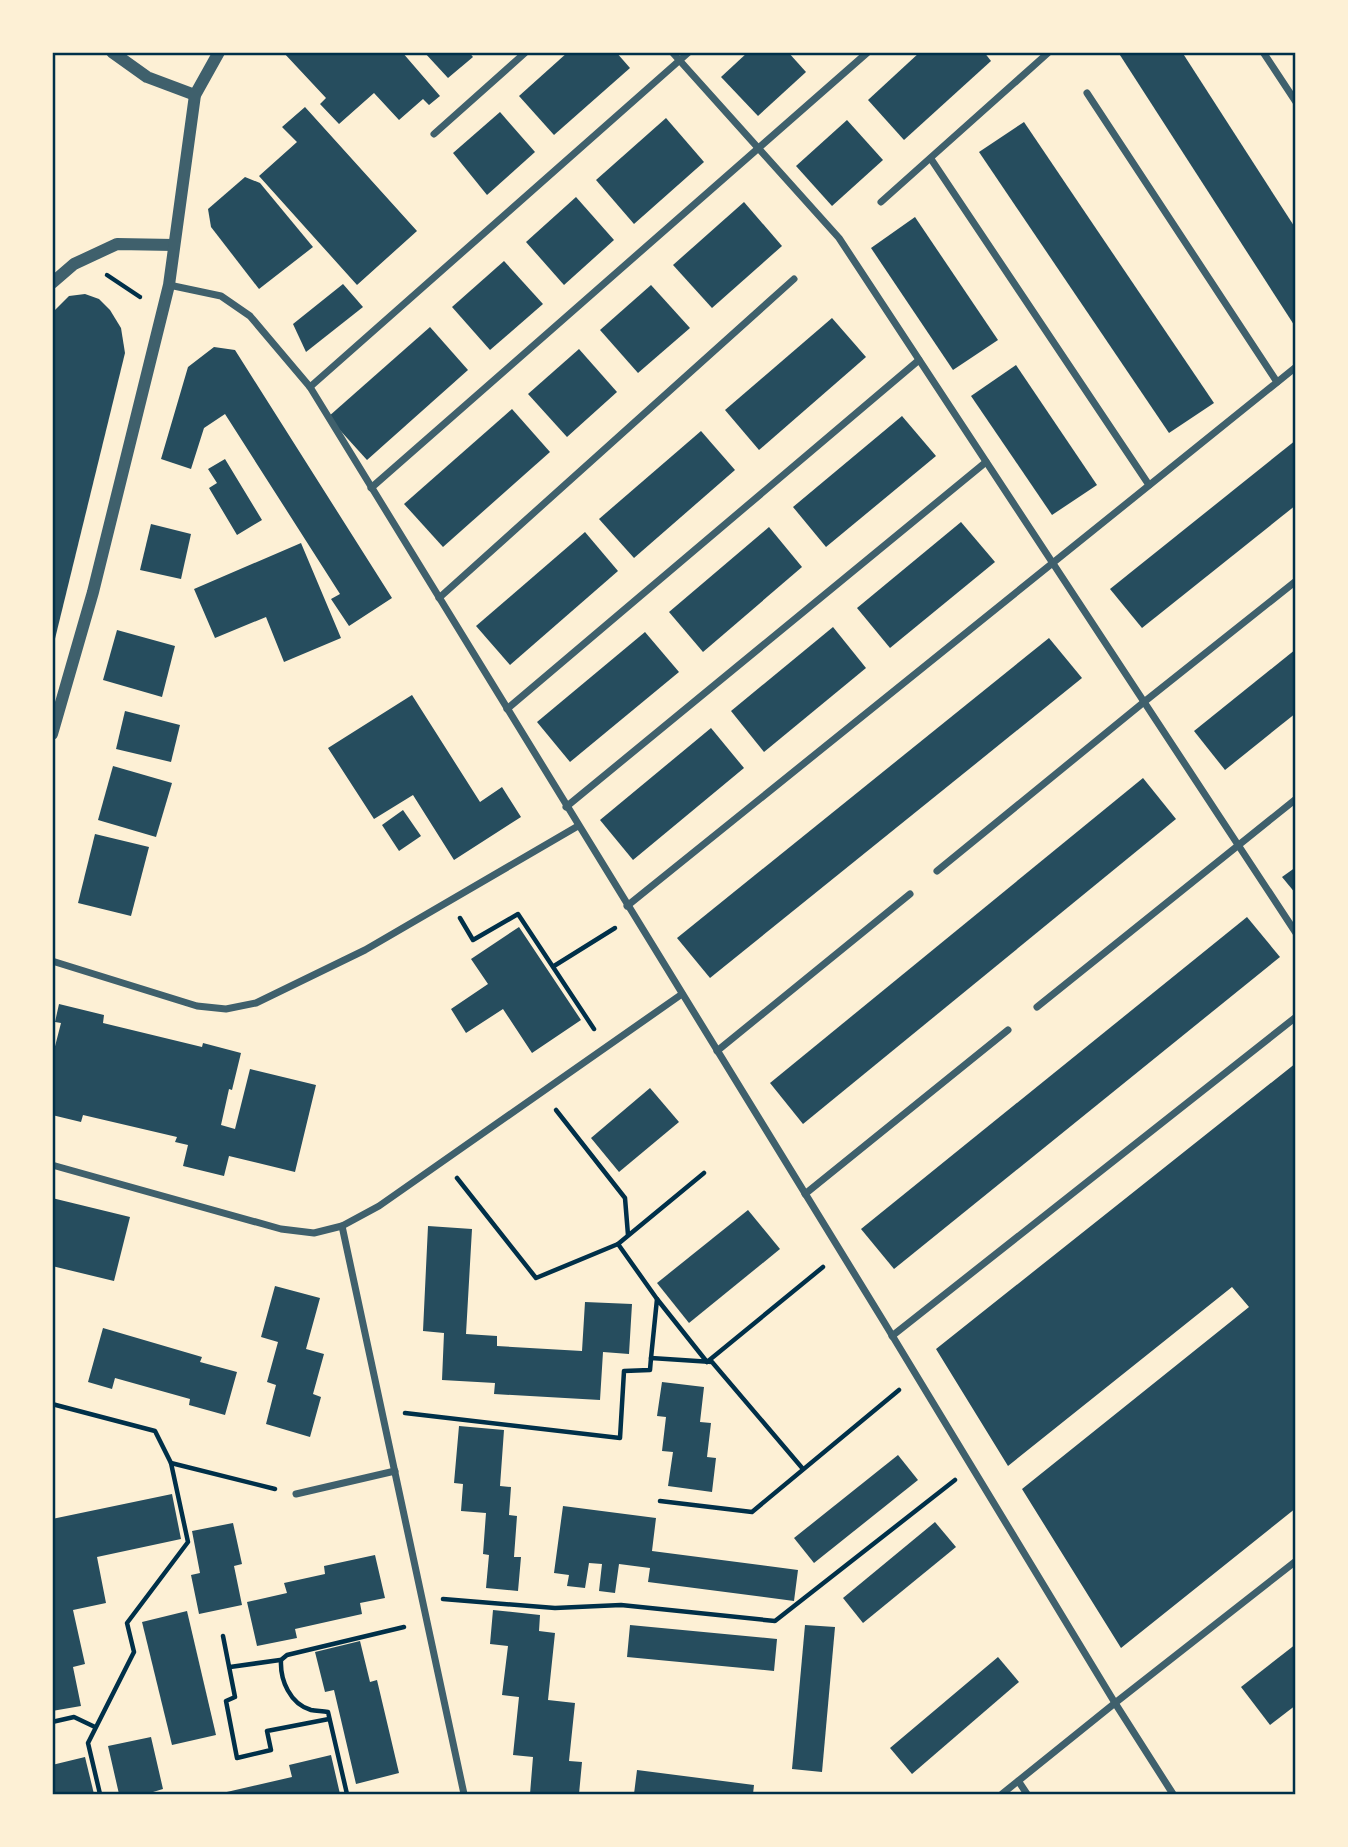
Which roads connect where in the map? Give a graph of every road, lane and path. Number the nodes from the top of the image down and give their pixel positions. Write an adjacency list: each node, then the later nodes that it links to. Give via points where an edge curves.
1 (112, 52): 11 (street, via 147,77)
2 (219, 52): 11 (street)
3 (526, 52): 13 (street)
4 (672, 52): 9 (street)
5 (689, 52): 9 (street)
6 (868, 52): 14 (street)
7 (1263, 52): 12 (street)
8 (1044, 54): 15 (street)
9 (679, 61): 14 (street); 26 (street)
10 (1087, 93): 25 (street)
11 (195, 95): 17 (street)
12 (1296, 102)
13 (433, 134)
14 (759, 150): 23 (street, via 839,238); 29 (street)
15 (931, 159): 16 (street); 28 (street)
16 (881, 202)
17 (174, 245): 18 (street, via 117,244); 21 (street)
18 (74, 264): 20 (street); 22 (path, via 107,275 138,295)
19 (794, 279): 32 (street)
20 (52, 283)
21 (169, 285): 22 (street); 26 (street, via 221,296 250,316)
22 (162, 319): 35 (street)
23 (919, 360): 27 (street); 34 (street)
24 (1296, 367): 25 (street)
25 (1278, 382): 28 (street)
26 (310, 387): 29 (street)
27 (986, 462): 30 (street); 37 (street)
28 (1149, 485): 30 (street)
29 (372, 488): 32 (street)
30 (1054, 564): 33 (street); 43 (street)
31 (1296, 581): 33 (street)
32 (439, 598): 34 (street)
33 (1144, 702): 39 (street); 40 (street)
34 (507, 709): 37 (street)
35 (52, 734)
36 (1296, 799): 39 (street)
37 (566, 807): 38 (street)
38 (578, 826): 42 (street); 43 (street)
39 (1238, 845): 45 (street); 49 (street)
40 (937, 871)
41 (909, 894): 53 (street)
42 (449, 901): 46 (street, via 365,950 256,1003 226,1009 197,1006); 47 (path, via 473,940 518,914)
43 (627, 906): 44 (street)
44 (633, 916): 47 (path); 48 (street)
45 (1296, 933)
46 (52, 961)
47 (554, 967): 52 (path)
48 (682, 994): 52 (street); 53 (street)
49 (1037, 1007)
50 (1296, 1017): 64 (street)
51 (1009, 1030): 58 (street)
52 (606, 1047): 54 (street)
53 (717, 1051): 58 (street)
54 (542, 1092): 55 (street); 60 (path, via 625,1198)
55 (444, 1161): 59 (street); 61 (path, via 536,1278)
56 (52, 1165): 59 (street, via 281,1229 314,1233)
57 (704, 1173): 60 (path)
58 (805, 1194): 62 (street)
59 (342, 1226): 69 (street)
60 (628, 1236): 61 (path)
61 (618, 1244): 63 (path)
62 (841, 1252): 64 (street); 66 (path)
63 (657, 1299): 65 (path); 66 (path)
64 (892, 1336): 67 (street)
65 (651, 1358): 66 (path); 69 (path, via 650,1370 624,1371 620,1438)
66 (707, 1362): 72 (path, via 712,1362)
67 (916, 1376): 71 (street); 72 (path)
68 (52, 1404): 70 (path, via 155,1431)
69 (382, 1411): 73 (street)
70 (171, 1463): 74 (path); 85 (path, via 188,1542 127,1623 134,1652)
71 (972, 1467): 77 (path, via 775,1621 621,1605 555,1608); 82 (street)
72 (803, 1469): 75 (path, via 752,1511)
73 (395, 1471): 74 (street); 77 (street)
74 (296, 1494)
75 (660, 1501)
76 (1296, 1561): 82 (street)
77 (422, 1598): 78 (street)
78 (427, 1621): 80 (path); 89 (street)
79 (223, 1636): 81 (path)
80 (281, 1660): 81 (path); 83 (path, via 285,1687 297,1702 328,1712)
81 (230, 1667): 83 (path, via 235,1697 226,1701 237,1758 271,1750 267,1731)
82 (1115, 1703): 86 (street); 92 (street)
83 (329, 1718): 88 (path)
84 (52, 1721): 85 (path, via 74,1717)
85 (95, 1727): 87 (path, via 88,1743)
86 (1018, 1782): 90 (street); 91 (street)
87 (100, 1794)
88 (347, 1794)
89 (464, 1794)
90 (1002, 1794)
91 (1027, 1794)
92 (1172, 1794)

